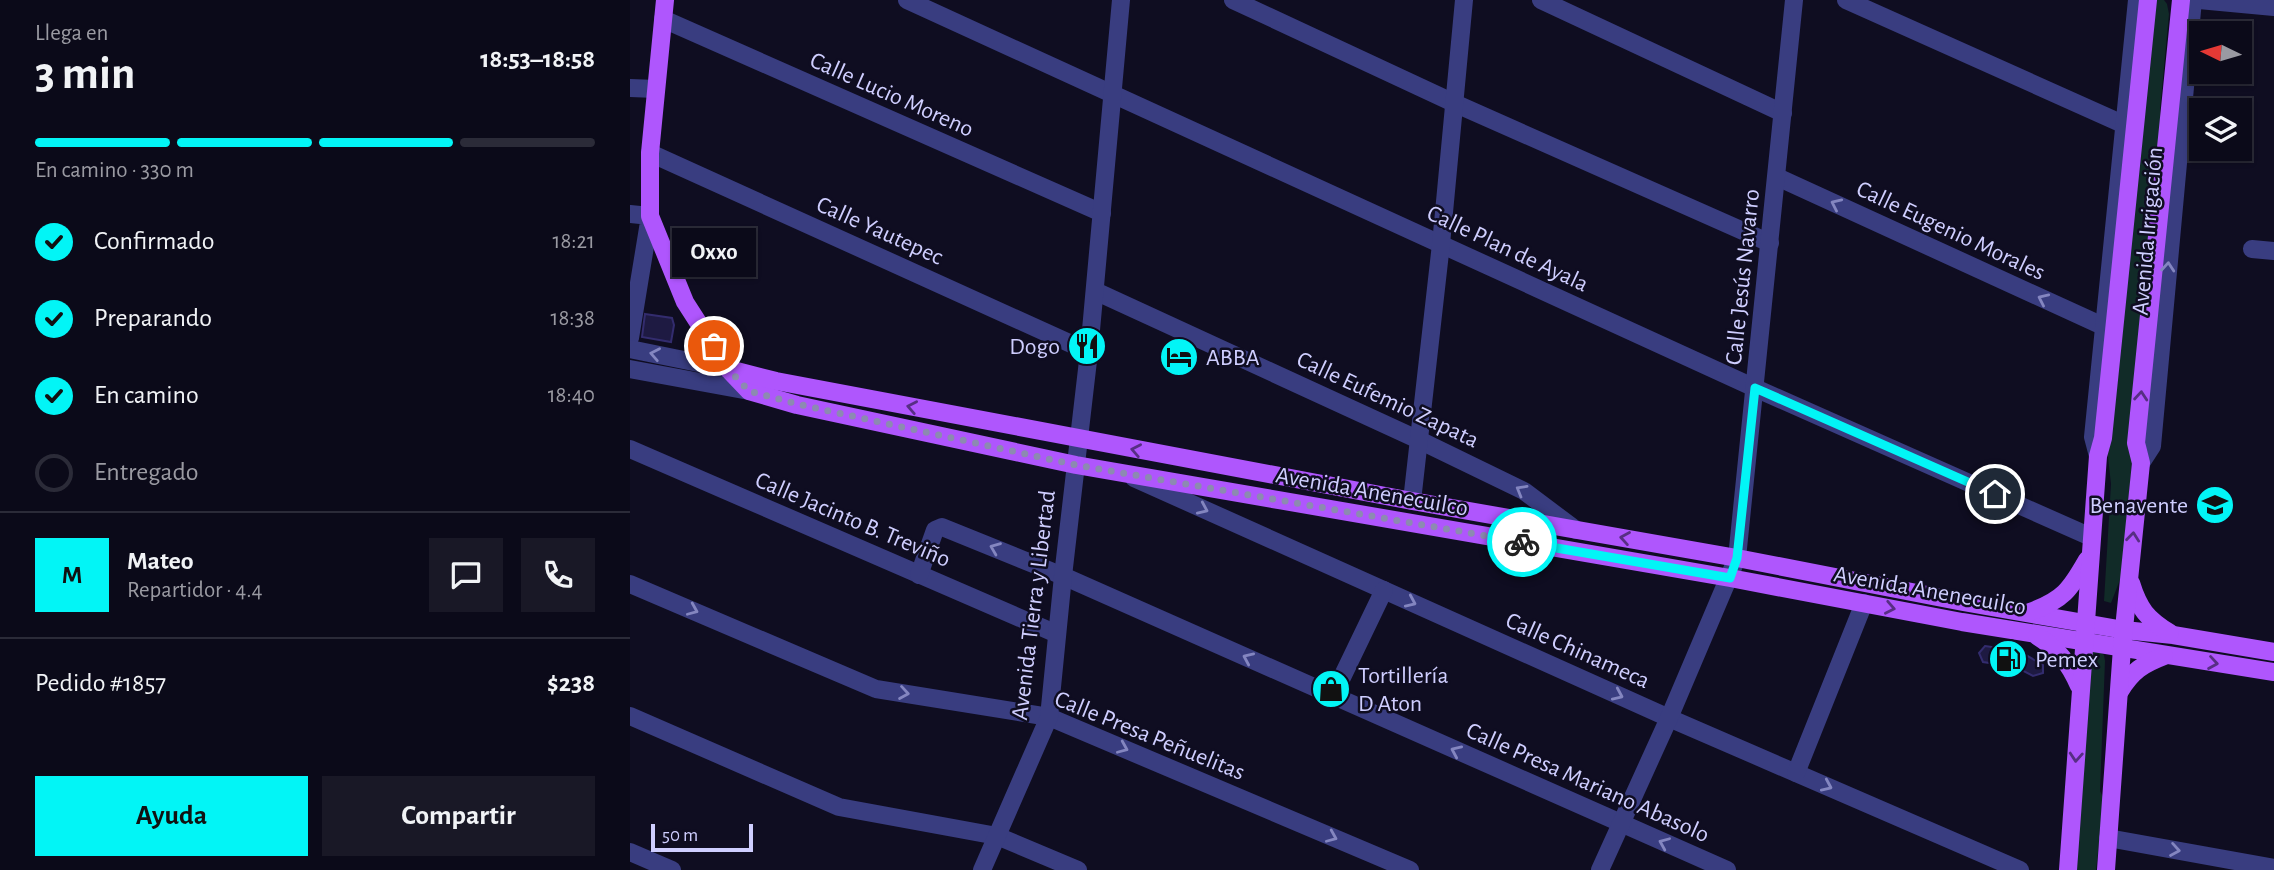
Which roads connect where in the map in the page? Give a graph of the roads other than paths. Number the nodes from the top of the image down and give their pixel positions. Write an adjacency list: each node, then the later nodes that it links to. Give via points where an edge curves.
1 (665, 0): 15 (main road)
2 (906, 0): 18 (street, Calle Plan de Ayala)
3 (1121, 0): 18 (street, Avenida Tierra y Libertad)
4 (1233, 0): 19 (street)
5 (1464, 0): 19 (street)
6 (1541, 0): 20 (street)
7 (1794, 0): 20 (street, Calle Jesús Navarro)
8 (1846, 0): 21 (street)
9 (2137, 0): 21 (street, Avenida Irrigación)
10 (2148, 0): 32 (main road, Avenida Irrigación)
11 (2181, 0): 43 (main road, Avenida Irrigación, one-way to 11, via 2136,443)
12 (2193, 0): 43 (street, Avenida Irrigación, one-way to 12, via 2152,446)
13 (2199, 0): 14 (street)
14 (2274, 7)
15 (663, 19): 17 (main road); 25 (street, Calle Lucio Moreno)
16 (630, 88): 17 (street)
17 (656, 89): 22 (main road)
18 (1113, 93): 25 (street, Avenida Tierra y Libertad); 28 (street, Calle Plan de Ayala)
19 (1454, 103): 27 (street); 28 (street)
20 (1783, 113): 23 (street, Calle Jesús Navarro)
21 (2125, 125): 32 (street, Avenida Irrigación)
22 (650, 153): 26 (main road); 35 (street, Calle Yautepec)
23 (1777, 177): 27 (street, Calle Jesús Navarro); 32 (street, Calle Eugenio Morales, one-way to 23)
24 (630, 214): 26 (street)
25 (1102, 214): 31 (street, Avenida Tierra y Libertad)
26 (650, 216): 33 (street); 37 (main road, via 685,302)
27 (1770, 243): 38 (street, Calle Jesús Navarro)
28 (1441, 244): 38 (street, Calle Plan de Ayala); 41 (street)
29 (2252, 249): 30 (street)
30 (2274, 251)
31 (1095, 291): 35 (street, Avenida Tierra y Libertad); 41 (street, Calle Eufemio Zapata)
32 (2110, 324): 48 (main road, Avenida Irrigación)
33 (630, 338)
34 (630, 349): 37 (street, Avenida Anenecuilco, one-way to 34)
35 (1089, 352): 40 (street, Avenida Tierra y Libertad)
36 (630, 369): 39 (street, Avenida Anenecuilco)
37 (728, 369): 39 (main road); 40 (main road, Avenida Anenecuilco, one-way to 37)
38 (1755, 388): 48 (street, Calle Plan de Ayala); 49 (street, Calle Jesús Navarro)
39 (749, 391): 44 (main road, Avenida Anenecuilco)
40 (1080, 439): 44 (street, Avenida Tierra y Libertad); 46 (main road, Avenida Anenecuilco, one-way to 40)
41 (1419, 440): 46 (street); 47 (street, Calle Eufemio Zapata, one-way to 41, via 1524,491)
42 (630, 449): 50 (street, Calle Jacinto B. Treviño)
43 (2141, 463): 52 (main road, Avenida Irrigación, one-way to 43)
44 (1076, 465): 45 (main road, Avenida Anenecuilco); 51 (street, Avenida Tierra y Libertad)
45 (1118, 471): 53 (main road, Avenida Anenecuilco); 55 (street, Calle Chinameca, one-way to 55)
46 (1412, 501): 47 (main road, Avenida Anenecuilco)
47 (1576, 530): 49 (main road, Avenida Anenecuilco, one-way to 47)
48 (2091, 545): 57 (main road, via 2075,581 2062,597); 58 (main road, Avenida Irrigación)
49 (1737, 558): 53 (street, Calle Jesús Navarro); 57 (main road, Avenida Anenecuilco)
50 (919, 575): 51 (street, Calle Presa Mariano Abasolo, one-way to 50, via 942,527 935,530); 61 (street, Calle Jacinto B. Treviño)
51 (1062, 576): 61 (street, Avenida Tierra y Libertad); 70 (street, Calle Presa Mariano Abasolo, one-way to 51)
52 (2129, 577): 59 (main road, Avenida Irrigación); 62 (main road, via 2142,610)
53 (1730, 578): 56 (main road, Avenida Anenecuilco); 73 (street, Calle Jesús Navarro)
54 (630, 584): 72 (street, Calle Presa Peñuelitas, one-way to 72, via 876,689)
55 (1384, 590): 70 (street); 73 (street, Calle Chinameca, one-way to 73)
56 (1864, 603): 60 (main road, Avenida Anenecuilco, one-way to 60); 74 (street)
57 (2027, 613): 58 (main road, Avenida Anenecuilco)
58 (2085, 623): 59 (main road, Avenida Anenecuilco); 63 (main road, Avenida Irrigación)
59 (2124, 629): 62 (main road, Avenida Anenecuilco); 64 (main road, Avenida Irrigación)
60 (2032, 633): 63 (main road, Avenida Anenecuilco); 68 (main road, via 2061,654)
61 (1057, 634): 72 (street, Avenida Tierra y Libertad)
62 (2173, 635): 65 (main road, Avenida Anenecuilco)
63 (2084, 642): 64 (main road, Avenida Anenecuilco); 68 (main road, Avenida Irrigación)
64 (2122, 648): 66 (main road, Avenida Anenecuilco); 69 (main road, Avenida Irrigación)
65 (2274, 652)
66 (2164, 656): 67 (main road, Avenida Anenecuilco, one-way to 67); 69 (main road, via 2134,670)
67 (2274, 672)
68 (2080, 689): 87 (main road, Avenida Irrigación, one-way to 87)
69 (2119, 694): 77 (main road, Avenida Irrigación)
70 (1333, 696): 75 (street, Calle Presa Mariano Abasolo, one-way to 70)
71 (630, 716): 76 (street, via 839,807)
72 (1049, 717): 76 (street, Avenida Tierra y Libertad); 83 (street, Calle Presa Peñuelitas, one-way to 83)
73 (1670, 718): 74 (street, Calle Chinameca); 75 (street, Calle Jesús Navarro)
74 (1796, 773): 86 (street, Calle Chinameca, one-way to 86)
75 (1620, 824): 84 (street, Calle Jesús Navarro); 85 (street, Calle Presa Mariano Abasolo, one-way to 75)
76 (996, 836): 81 (street, Avenida Tierra y Libertad); 82 (street)
77 (2108, 838): 79 (street, one-way to 79); 88 (main road, Avenida Irrigación)
78 (630, 852): 80 (street)
79 (2274, 868)
80 (672, 870)
81 (982, 870)
82 (1078, 870)
83 (1410, 870)
84 (1600, 870)
85 (1727, 870)
86 (2020, 870)
87 (2068, 870)
88 (2106, 870)

